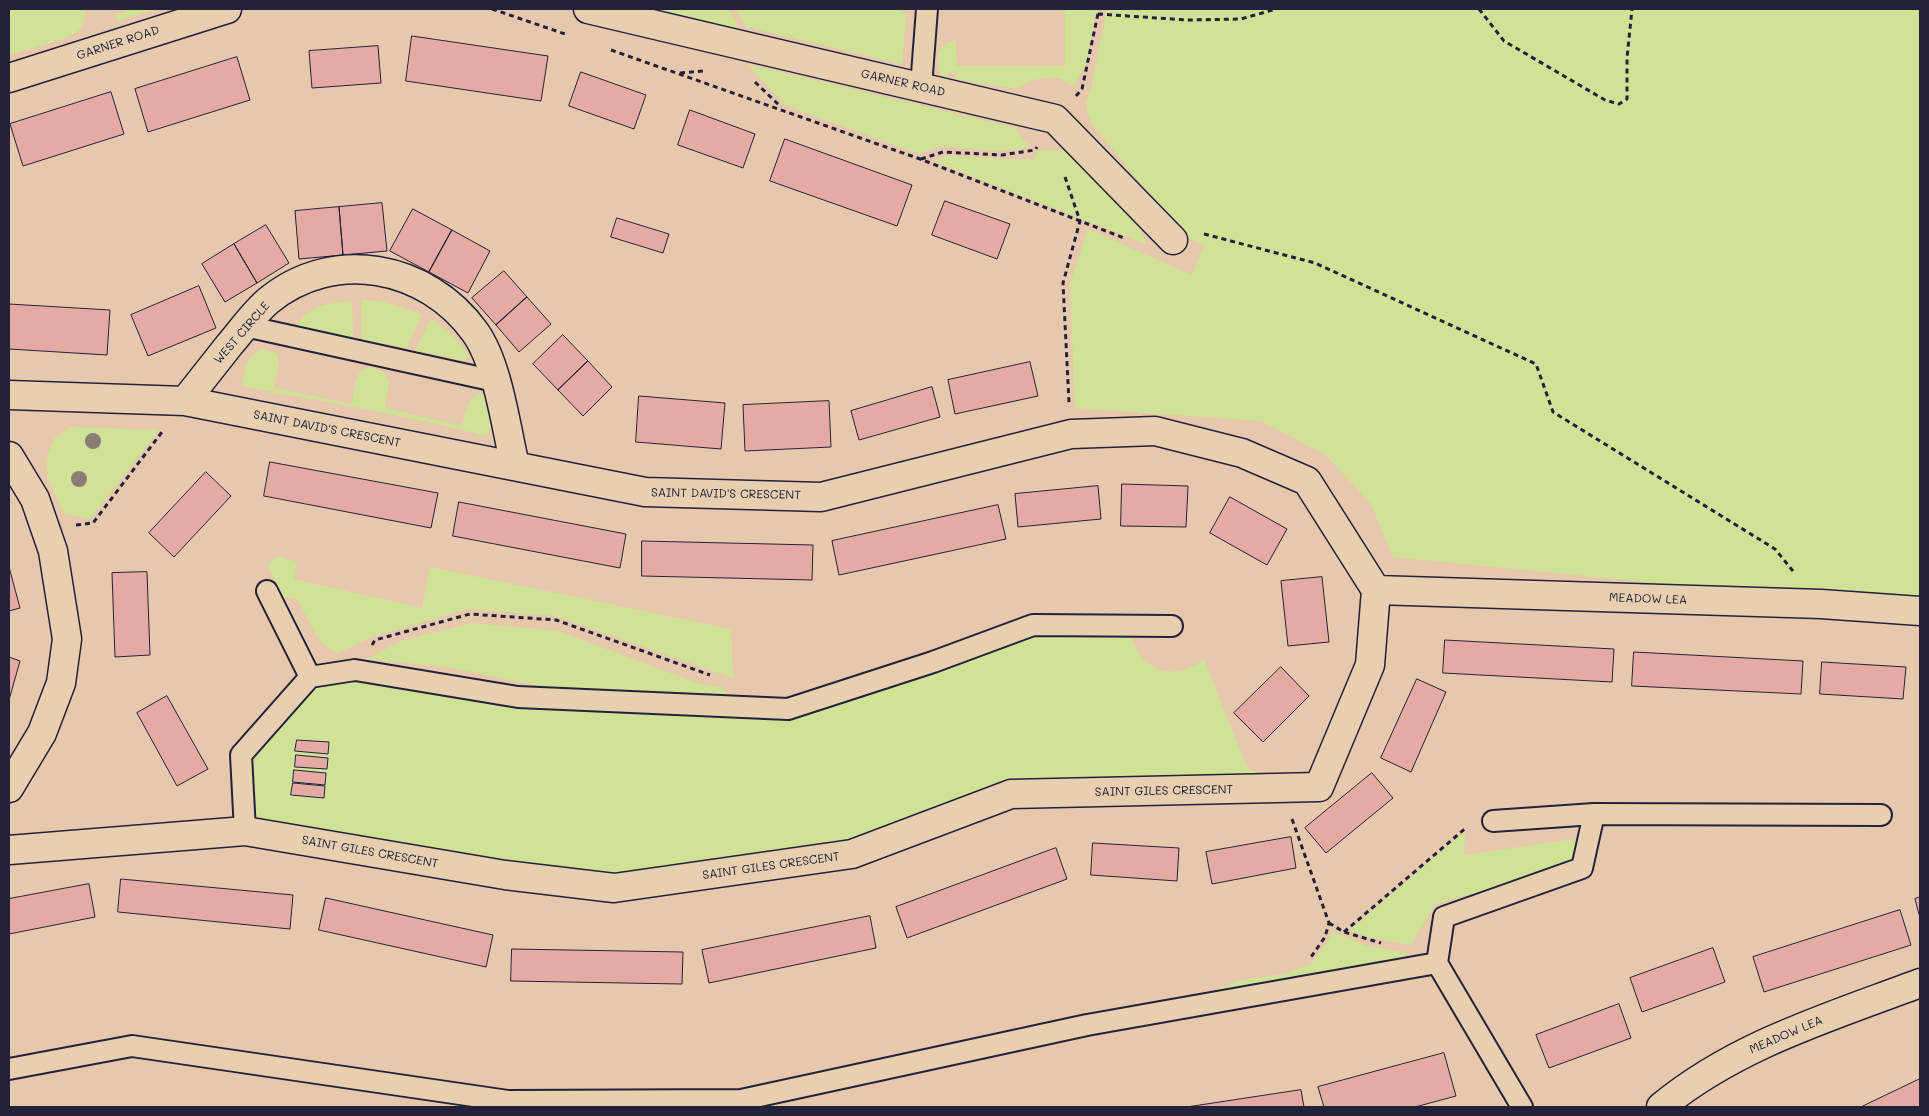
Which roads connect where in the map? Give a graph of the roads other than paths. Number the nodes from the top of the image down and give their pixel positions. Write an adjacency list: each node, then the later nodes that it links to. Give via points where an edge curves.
1 (227, 9): 4 (street, GARNER ROAD)
2 (588, 9): 5 (street, GARNER ROAD)
3 (927, 9): 5 (lane)
4 (9, 78)
5 (921, 87): 6 (street, GARNER ROAD, via 1055,119)
6 (1173, 240)
7 (244, 326): 8 (lane); 8 (street, WEST CIRCLE, via 268,301 296,283 329,272 362,269 394,274 420,283 443,298 475,332); 10 (street, WEST CIRCLE)
8 (496, 380): 12 (street, WEST CIRCLE)
9 (9, 395): 10 (street, SAINT DAVID'S CRESCENT)
10 (186, 401): 12 (street, SAINT DAVID'S CRESCENT)
11 (9, 456): 18 (street, via 35,499 53,551 67,638 61,683 42,733)
12 (515, 466): 14 (street, SAINT DAVID'S CRESCENT, via 645,492 821,497 1071,434 1155,431 1242,452 1307,481)
13 (267, 590): 17 (lane)
14 (1376, 590): 15 (street, MEADOW LEA, via 1821,604); 22 (street, SAINT GILES CRESCENT, via 1370,665 1319,788 1011,794 852,854 614,888 505,875)
15 (1920, 611)
16 (1172, 626): 17 (lane, via 1033,625 934,662 788,708 518,697 355,670)
17 (310, 677): 22 (lane, via 241,755)
18 (9, 788)
19 (1594, 814): 20 (lane); 21 (lane); 24 (lane, via 1582,868 1444,917)
20 (1881, 816)
21 (1493, 820)
22 (245, 831): 23 (street, SAINT GILES CRESCENT)
23 (9, 850)
24 (1437, 963): 26 (lane, via 1087,1025 741,1100 508,1101 132,1046); 27 (lane)
25 (1920, 983): 28 (street, MEADOW LEA, via 1780,1035 1733,1058)
26 (9, 1069)
27 (1522, 1107)
28 (1661, 1107)

